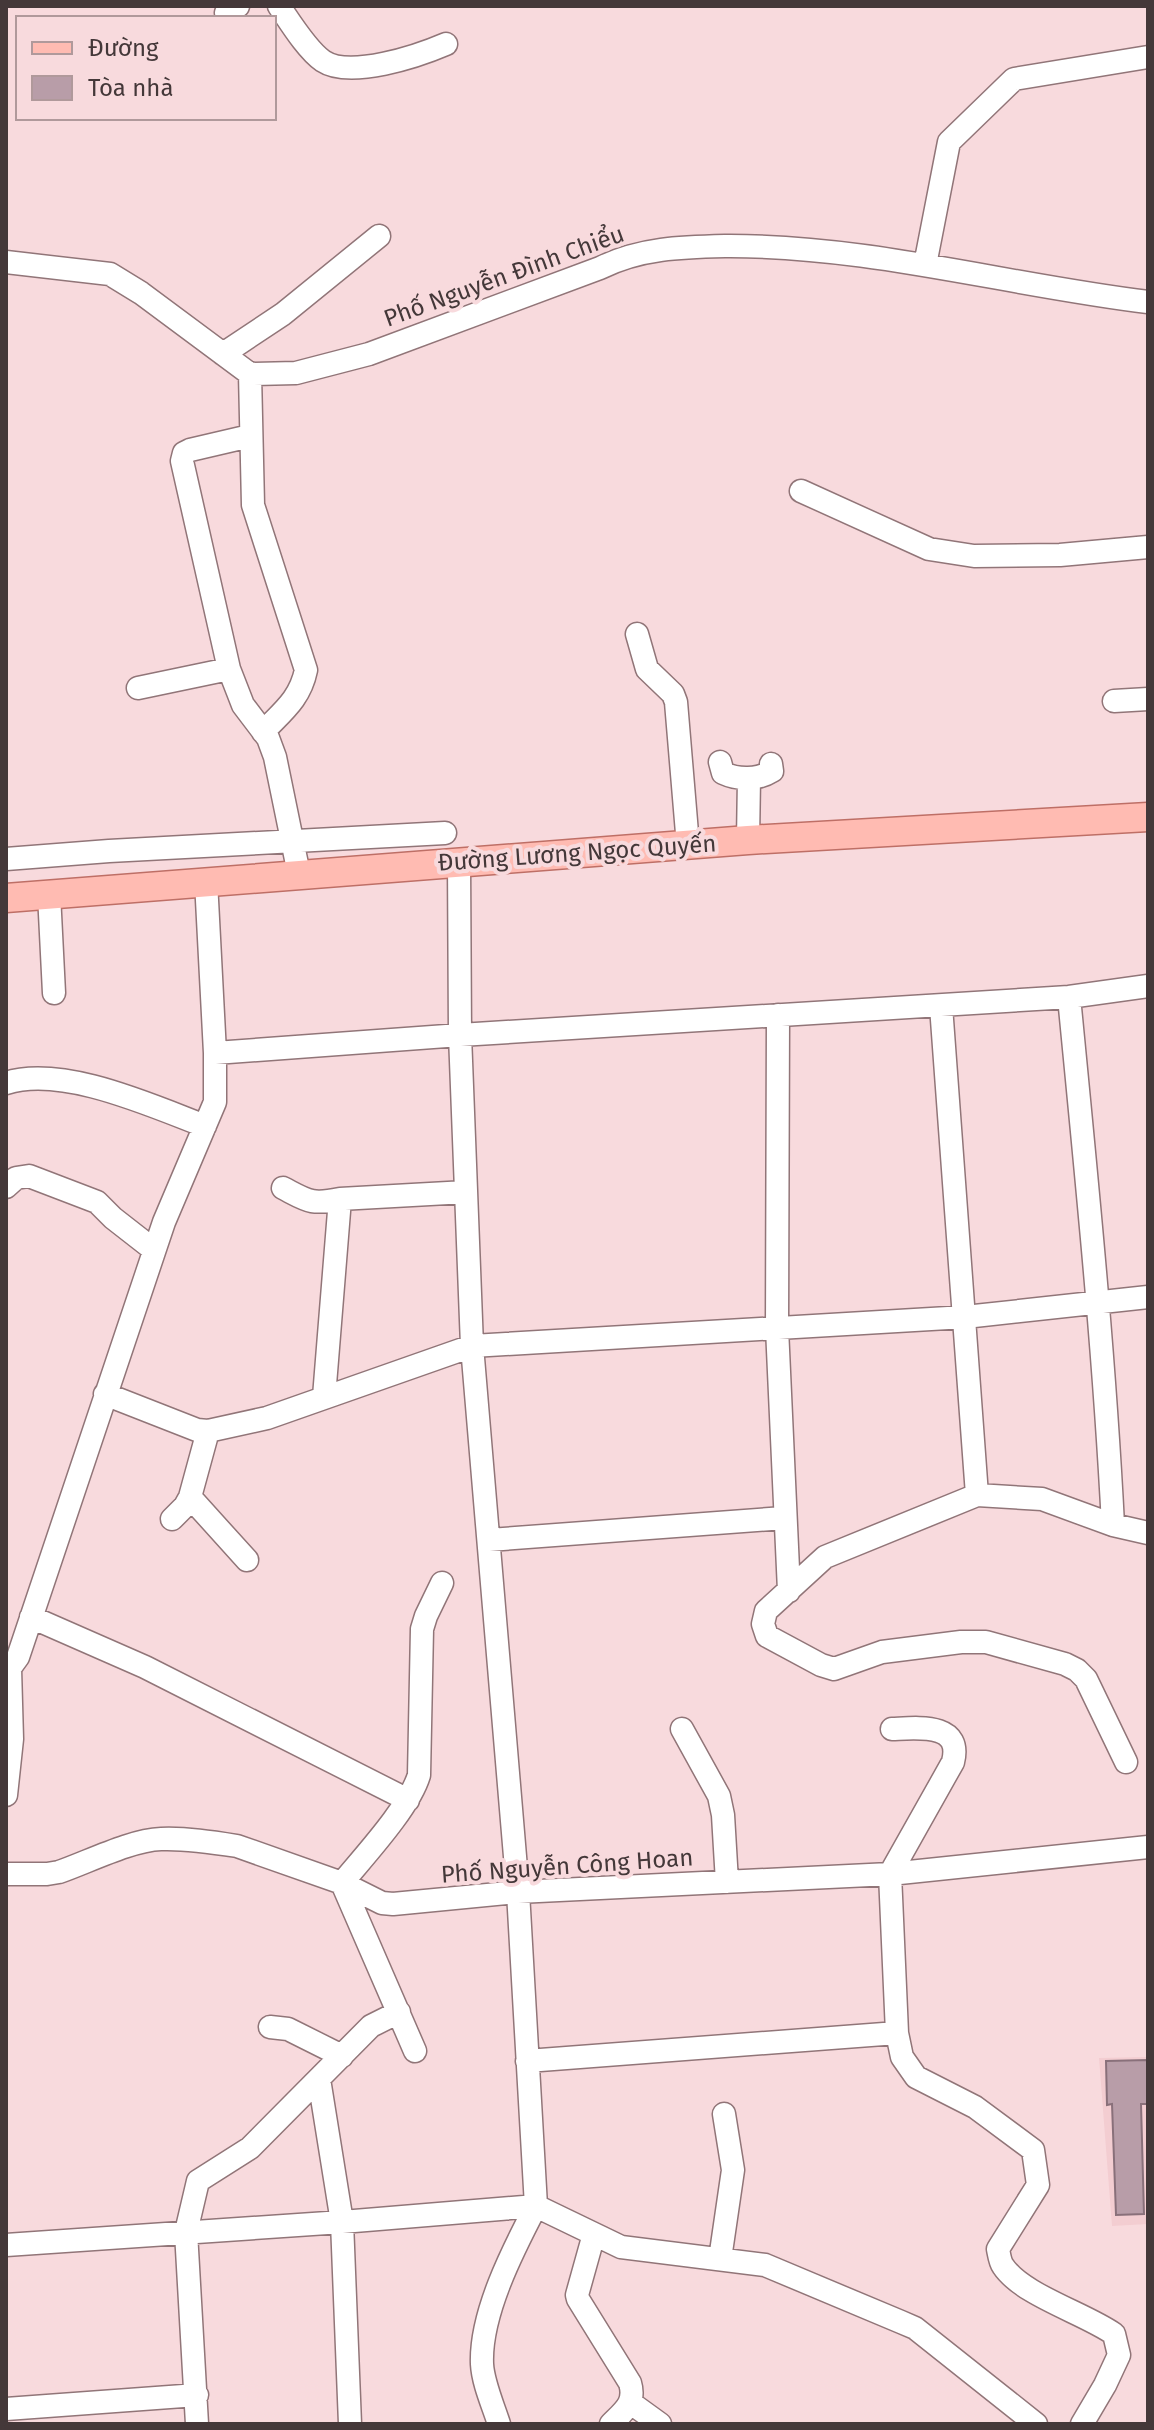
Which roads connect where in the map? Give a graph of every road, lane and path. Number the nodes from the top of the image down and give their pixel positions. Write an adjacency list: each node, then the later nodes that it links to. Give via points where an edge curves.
1 (279, 6): 2 (street, via 328,64 403,61)
2 (446, 44)
3 (1148, 57): 6 (street, via 1014,79 949,142)
4 (379, 236): 8 (street, via 283,314)
5 (6, 262): 8 (street, via 110,274)
6 (925, 265): 7 (street, Phố Nguyễn Đình Chiểu); 9 (street, Phố Nguyễn Đình Chiểu, via 796,247 655,250 369,354 296,373)
7 (1148, 302)
8 (223, 354): 9 (street)
9 (250, 374): 10 (street)
10 (250, 436): 14 (street, via 190,450 182,461); 18 (street, via 253,505 306,670 297,696)
11 (801, 491): 12 (street, via 929,549 974,556)
12 (1148, 547)
13 (637, 634): 26 (street, via 647,669 676,702)
14 (229, 669): 15 (street); 18 (street, via 243,705)
15 (138, 688)
16 (1148, 699): 17 (street)
17 (1114, 701)
18 (263, 732): 25 (street, via 275,757)
19 (720, 762): 21 (street, via 728,776)
20 (771, 764): 21 (street, via 769,774)
21 (749, 778): 24 (street)
22 (1148, 817): 24 (main road, Đường Lương Ngọc Quyến)
23 (445, 833): 25 (street)
24 (748, 840): 26 (main road, Đường Lương Ngọc Quyến)
25 (293, 842): 27 (street); 29 (street)
26 (688, 845): 28 (main road, Đường Lương Ngọc Quyến)
27 (6, 859)
28 (459, 862): 29 (main road, Đường Lương Ngọc Quyến); 38 (street)
29 (299, 874): 30 (main road, Đường Lương Ngọc Quyến)
30 (206, 881): 31 (main road, Đường Lương Ngọc Quyến); 39 (street)
31 (49, 894): 32 (main road, Đường Lương Ngọc Quyến); 34 (street)
32 (6, 898)
33 (1148, 986): 35 (street)
34 (54, 993)
35 (1069, 997): 36 (street); 48 (street)
36 (941, 1006): 37 (street); 49 (street)
37 (778, 1015): 38 (street); 50 (street)
38 (460, 1035): 39 (street); 44 (street)
39 (215, 1053): 41 (street, via 215,1102)
40 (6, 1083): 41 (street, via 57,1081 107,1089)
41 (205, 1126): 46 (street)
42 (6, 1187): 46 (street, via 29,1176 97,1202)
43 (283, 1188): 45 (street, via 311,1202)
44 (466, 1192): 45 (street); 51 (street)
45 (340, 1199): 53 (street)
46 (154, 1250): 52 (street)
47 (1148, 1297): 48 (street)
48 (1099, 1303): 49 (street); 59 (street)
49 (965, 1317): 50 (street); 55 (street)
50 (777, 1328): 51 (street); 57 (street)
51 (472, 1346): 53 (street); 61 (street)
52 (105, 1394): 54 (street); 65 (street)
53 (324, 1397): 54 (street, via 267,1418)
54 (208, 1431): 56 (street)
55 (977, 1495): 59 (street, via 1042,1499); 64 (street, via 825,1557)
56 (190, 1497): 58 (street); 62 (street)
57 (784, 1518): 61 (street); 64 (street)
58 (172, 1519)
59 (1113, 1525): 60 (street)
60 (1148, 1533)
61 (489, 1540): 77 (street)
62 (247, 1560)
63 (442, 1583): 71 (street, via 422,1629 419,1775)
64 (789, 1591): 69 (street, via 766,1611 767,1636 834,1669 882,1652 986,1642 1077,1670)
65 (31, 1617): 66 (street, via 18,1657); 71 (street, via 145,1667)
66 (8, 1669): 70 (street, via 12,1739)
67 (682, 1729): 75 (street, via 719,1796)
68 (892, 1729): 74 (street, via 942,1732 955,1753)
69 (1126, 1762)
70 (6, 1795)
71 (408, 1800): 76 (street)
72 (1148, 1847): 74 (street, Phố Nguyễn Công Hoan)
73 (6, 1874): 76 (street, Phố Nguyễn Công Hoan, via 59,1872 160,1839 237,1846)
74 (890, 1874): 75 (street, Phố Nguyễn Công Hoan); 80 (street)
75 (727, 1882): 77 (street, Phố Nguyễn Công Hoan)
76 (342, 1883): 77 (street, Phố Nguyễn Công Hoan, via 393,1904); 78 (street)
77 (518, 1892): 83 (street)
78 (399, 2012): 81 (street); 82 (street, via 371,2026)
79 (270, 2027): 82 (street, via 288,2029)
80 (897, 2033): 83 (street); 101 (street, via 902,2057 916,2077 975,2107 1033,2150 1038,2185 998,2249 1001,2265 1015,2279 1114,2334 1119,2355)
81 (415, 2051)
82 (342, 2056): 84 (street)
83 (527, 2061): 86 (street)
84 (319, 2079): 87 (street); 88 (street, via 250,2148 198,2181)
85 (724, 2114): 91 (street, via 733,2170)
86 (536, 2206): 87 (street); 89 (street); 97 (street, via 485,2328 482,2366)
87 (342, 2222): 88 (street); 96 (street)
88 (186, 2232): 90 (street); 92 (street)
89 (594, 2234): 91 (street, via 632,2250); 93 (street, via 577,2295 630,2383)
90 (6, 2245)
91 (720, 2259): 100 (street, via 776,2268 915,2328)
92 (197, 2395): 94 (street); 95 (street)
93 (631, 2403): 98 (street); 99 (street)
94 (6, 2409)
95 (197, 2424)
96 (350, 2424)
97 (499, 2424)
98 (611, 2424)
99 (660, 2424)
100 (1036, 2424)
101 (1082, 2424)

